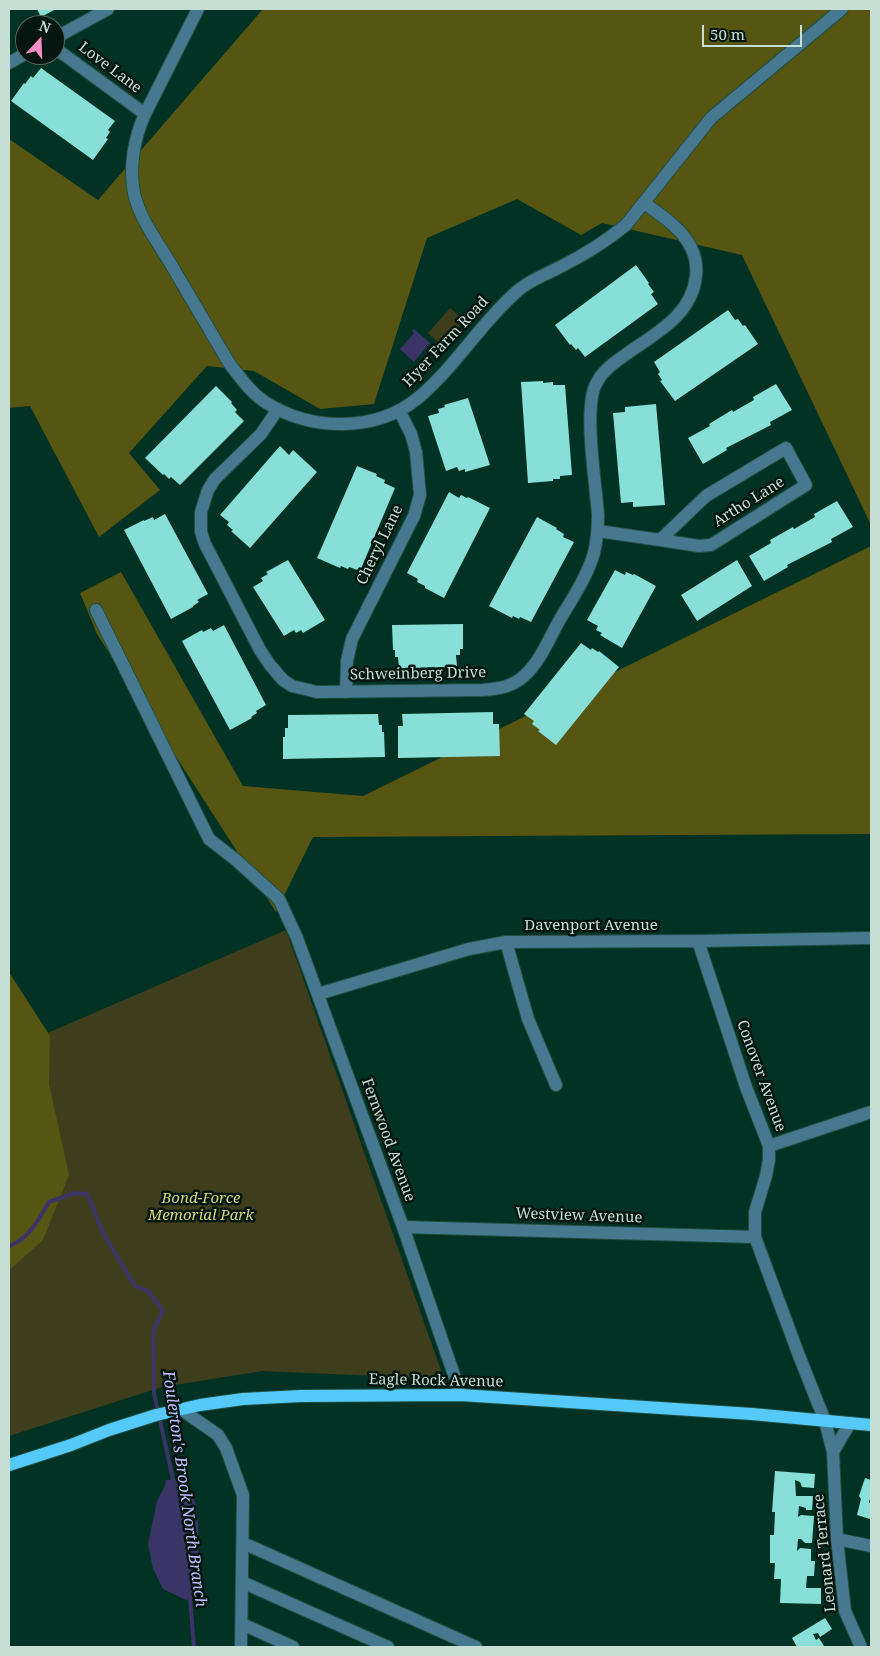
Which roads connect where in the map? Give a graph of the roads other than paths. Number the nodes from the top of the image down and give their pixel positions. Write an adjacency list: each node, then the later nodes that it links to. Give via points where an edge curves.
1 (108, 9): 4 (street)
2 (197, 9): 6 (street, Hyer Farm Road)
3 (842, 9): 7 (street, Hyer Farm Road, via 711,118)
4 (65, 33)
5 (65, 55): 6 (street, Love Lane)
6 (145, 114): 8 (street, Hyer Farm Road, via 135,144 133,168 134,193 143,216 229,363 255,394)
7 (644, 203): 9 (street, Hyer Farm Road, via 613,236 514,294 428,388); 10 (street, Schweinberg Drive, via 681,232 692,248 695,287 683,310 611,364 592,393 590,413)
8 (278, 409): 9 (street, Hyer Farm Road, via 305,420 341,425 368,421); 13 (street, Schweinberg Drive, via 260,434 208,490 201,512 201,532 260,650 276,673 292,686 302,689)
9 (399, 410): 13 (street, Cheryl Lane, via 414,442 420,495 414,516 352,639)
10 (598, 531): 11 (street, Artho Lane); 13 (street, Schweinberg Drive, via 583,579 540,656 515,682 505,687 482,690)
11 (660, 540): 11 (street, Artho Lane, via 706,496 786,448 806,485 711,545)
12 (96, 610): 17 (street, Fernwood Avenue, via 209,839 279,899)
13 (346, 692)
14 (871, 938): 15 (street, Davenport Avenue)
15 (698, 941): 16 (street, Davenport Avenue); 20 (street, Conover Avenue)
16 (506, 942): 17 (street, Davenport Avenue, via 469,949); 18 (street, via 528,1019)
17 (318, 994): 21 (street, Fernwood Avenue)
18 (556, 1085)
19 (871, 1112): 20 (street)
20 (769, 1146): 22 (street, Conover Avenue, via 767,1168 755,1212)
21 (403, 1227): 22 (street, Westview Avenue); 23 (street, Fernwood Avenue)
22 (755, 1237): 25 (street, Conover Avenue)
23 (461, 1395): 24 (main road, Eagle Rock Avenue, via 301,1396 243,1400); 25 (main road, Eagle Rock Avenue)
24 (182, 1410): 29 (main road, Eagle Rock Avenue, via 109,1430); 31 (street, via 218,1435 226,1448 243,1495)
25 (825, 1421): 26 (main road, Eagle Rock Avenue); 28 (street, Leonard Terrace)
26 (850, 1423): 27 (main road, Eagle Rock Avenue); 28 (street)
27 (871, 1425)
28 (833, 1452): 30 (street, Leonard Terrace)
29 (9, 1465)
30 (837, 1539): 32 (street); 40 (street, Leonard Terrace, via 845,1612)
31 (243, 1542): 33 (street); 39 (street)
32 (871, 1546)
33 (242, 1582): 34 (street); 35 (street)
34 (242, 1624): 36 (street); 37 (street)
35 (373, 1644): 38 (street)
36 (241, 1647)
37 (293, 1647)
38 (388, 1647)
39 (476, 1647)
40 (860, 1647)

